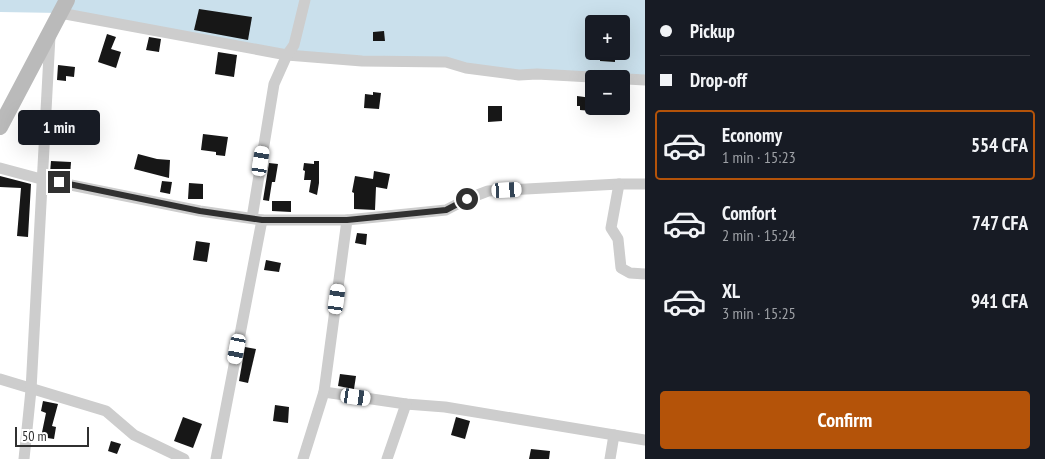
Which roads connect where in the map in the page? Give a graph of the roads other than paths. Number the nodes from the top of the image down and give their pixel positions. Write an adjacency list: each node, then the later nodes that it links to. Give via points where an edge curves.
1 (305, 0): 4 (street, via 294,45)
2 (63, 6): 3 (street); 4 (street)
3 (50, 32): 6 (street); 8 (street)
4 (287, 54): 5 (street, via 362,61 446,62 519,75); 11 (street, via 274,84)
5 (645, 80)
6 (0, 127)
7 (0, 168): 8 (street)
8 (41, 178): 11 (street, via 200,211); 15 (street)
9 (618, 184): 10 (street); 12 (street, via 488,191 446,210); 13 (street, via 612,228 618,239 620,268 630,273)
10 (645, 184)
11 (257, 219): 12 (street); 22 (street)
12 (347, 220): 16 (street)
13 (645, 274)
14 (0, 379): 15 (street)
15 (31, 390): 20 (street); 21 (street, via 106,410 134,434)
16 (324, 392): 17 (street); 23 (street)
17 (406, 404): 18 (street, via 445,407); 24 (street)
18 (614, 435): 19 (street); 25 (street)
19 (645, 440)
20 (24, 459)
21 (184, 459)
22 (216, 459)
23 (303, 459)
24 (387, 459)
25 (610, 459)

